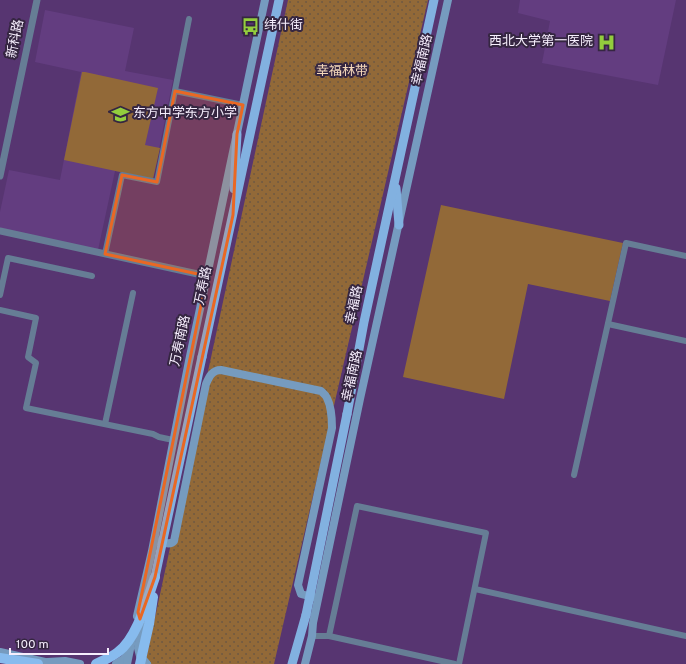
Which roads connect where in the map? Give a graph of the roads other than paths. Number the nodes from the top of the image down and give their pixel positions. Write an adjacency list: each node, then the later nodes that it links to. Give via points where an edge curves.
1 (37, 0): 10 (street, 新科路)
2 (265, 0): 8 (main road, 万寿南路)
3 (279, 0): 12 (main road, 万寿路)
4 (434, 0): 11 (main road, 幸福路)
5 (448, 0): 13 (main road, 幸福南路)
6 (189, 19): 7 (street)
7 (175, 91): 8 (street); 15 (street, via 157,182 122,175)
8 (243, 105): 9 (main road, 万寿南路)
9 (236, 134): 12 (main road); 18 (main road, 万寿南路)
10 (0, 176)
11 (396, 177): 13 (main road); 32 (main road, 幸福路, bridge, via 364,322)
12 (232, 215): 28 (main road, 万寿路, bridge)
13 (399, 225): 30 (main road, 幸福南路)
14 (0, 231): 15 (street)
15 (105, 254): 18 (street)
16 (686, 256): 22 (street, via 626,243)
17 (92, 276): 20 (street, via 8,258)
18 (206, 276): 25 (main road, 万寿南路)
19 (133, 293): 24 (street)
20 (0, 295)
21 (0, 310): 24 (street, via 36,318 28,356 36,363 26,408)
22 (608, 324): 23 (street); 26 (street)
23 (686, 341)
24 (105, 424): 25 (street)
25 (173, 440): 27 (main road, 万寿南路)
26 (574, 476)
27 (154, 541): 30 (main road, via 170,544 174,541 206,384 213,373 221,370 320,391 327,398 332,428 298,585 301,594); 31 (main road, 万寿南路)
28 (155, 578): 43 (highway, bridge, via 128,643 119,652); 46 (highway, bridge)
29 (475, 589): 34 (street, via 486,533 357,506); 35 (street); 52 (street)
30 (318, 599): 33 (main road, 幸福南路)
31 (138, 612): 36 (main road, 万寿南路); 47 (main road, via 142,627 138,648 140,656)
32 (306, 615): 48 (main road); 49 (main road)
33 (312, 636): 34 (street); 39 (main road, 幸福南路)
34 (329, 636): 51 (street)
35 (686, 636)
36 (130, 651): 44 (main road); 45 (main road, 万寿南路)
37 (0, 652): 40 (main road)
38 (0, 658): 40 (highway); 41 (highway)
39 (306, 660): 50 (main road)
40 (45, 663): 42 (main road, via 65,661)
41 (19, 664)
42 (80, 664)
43 (96, 664)
44 (116, 664)
45 (126, 664)
46 (140, 664)
47 (147, 664)
48 (292, 664)
49 (296, 664)
50 (300, 664)
51 (455, 664)
52 (459, 664)

